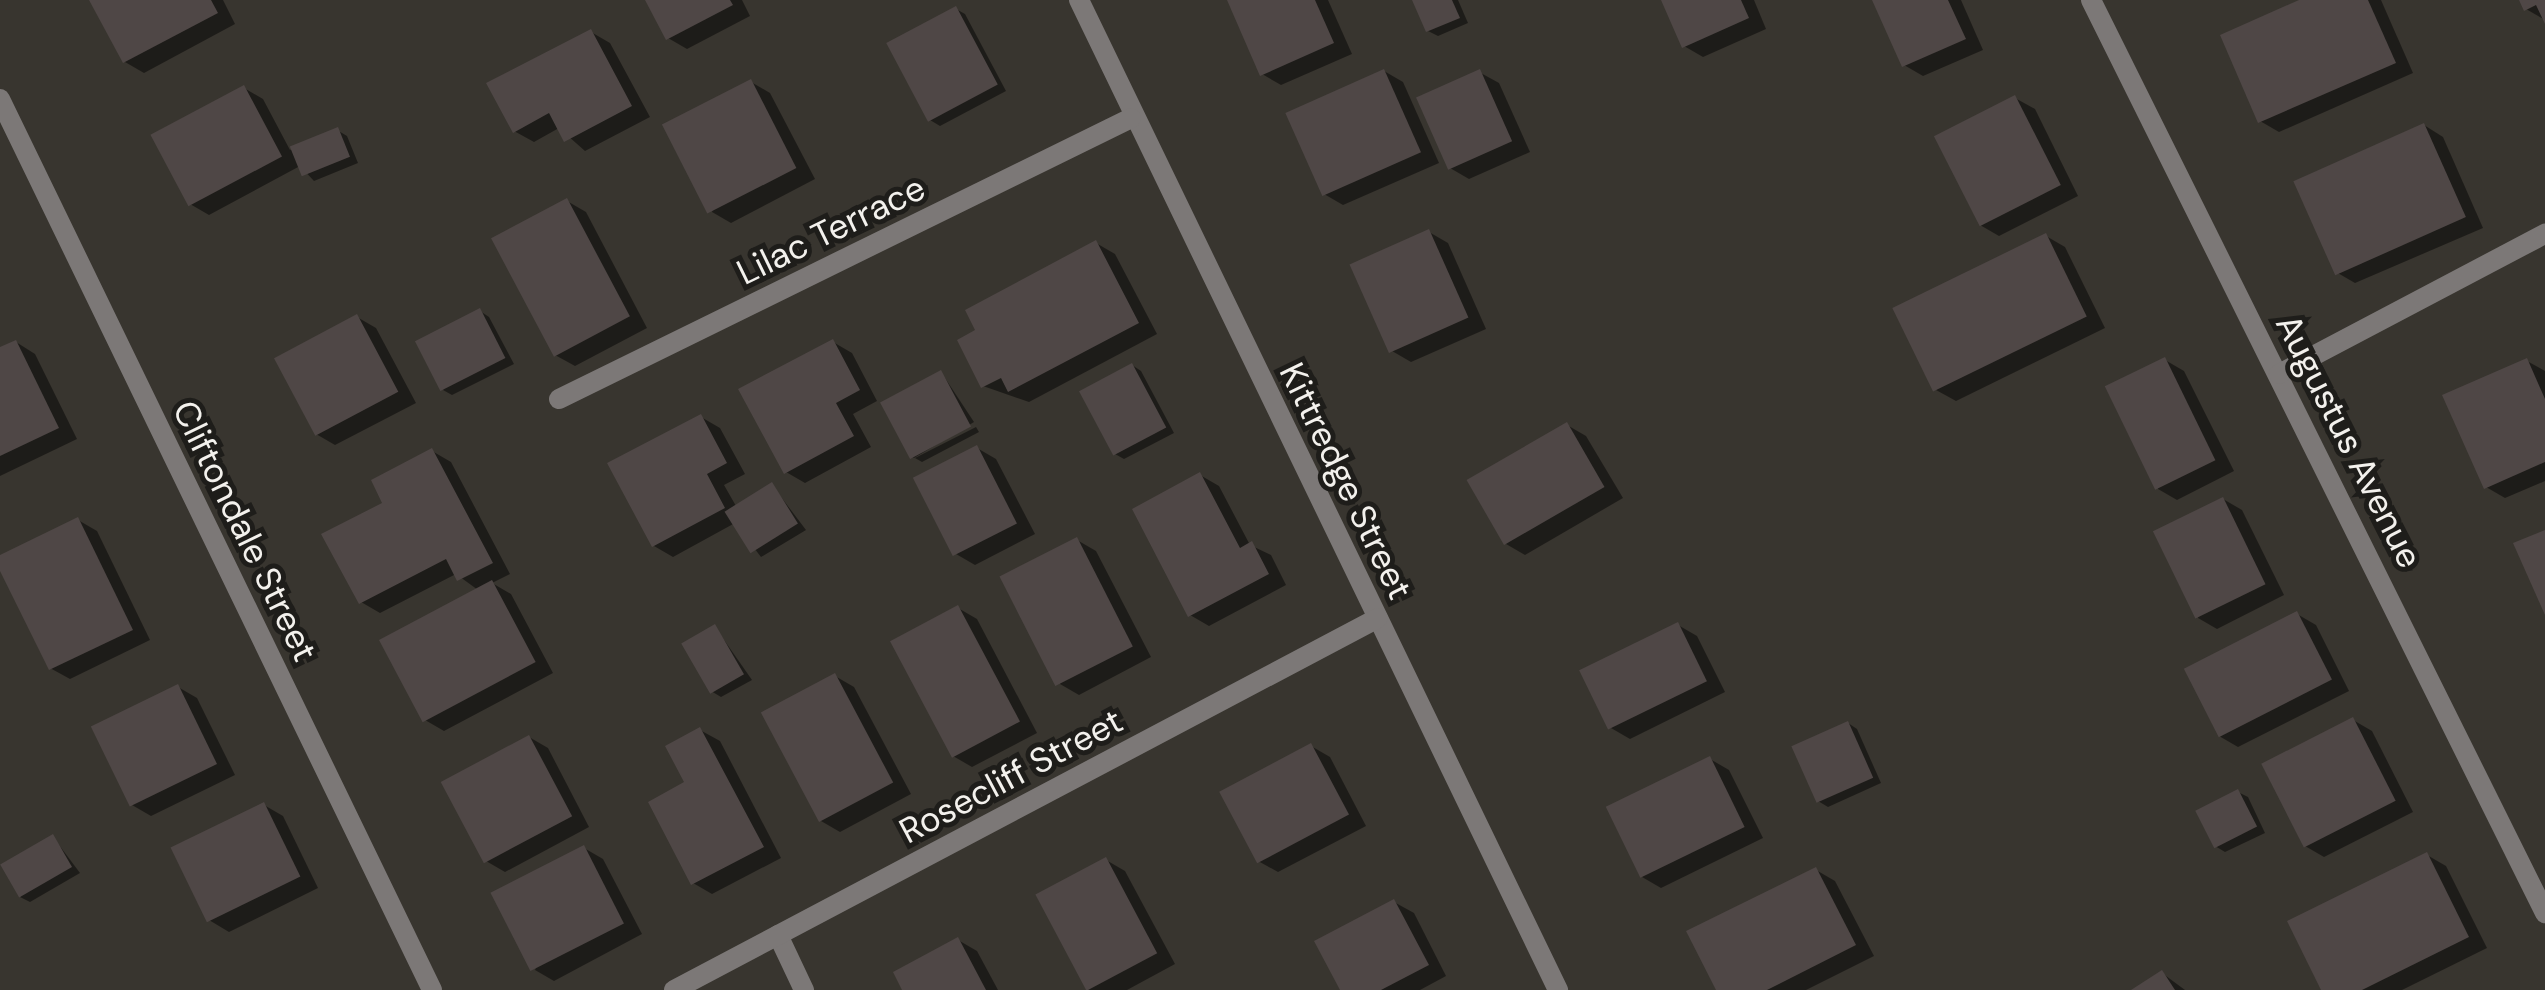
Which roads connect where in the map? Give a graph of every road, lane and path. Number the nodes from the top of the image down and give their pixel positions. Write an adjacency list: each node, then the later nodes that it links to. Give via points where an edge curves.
1 (1078, 0): 4 (street, Kittredge Street)
2 (2091, 0): 6 (street, Augustus Avenue)
3 (0, 100): 11 (street, Cliftondale Street)
4 (1131, 118): 7 (street, Lilac Terrace); 8 (street, Kittredge Street)
5 (2545, 234): 6 (street)
6 (2278, 374): 9 (street, Augustus Avenue)
7 (558, 399)
8 (1378, 618): 10 (street, Rosecliff Street); 14 (street, Kittredge Street)
9 (2545, 914)
10 (778, 935): 12 (street, Rosecliff Street); 13 (street)
11 (432, 990)
12 (674, 990)
13 (804, 990)
14 (1558, 990)

